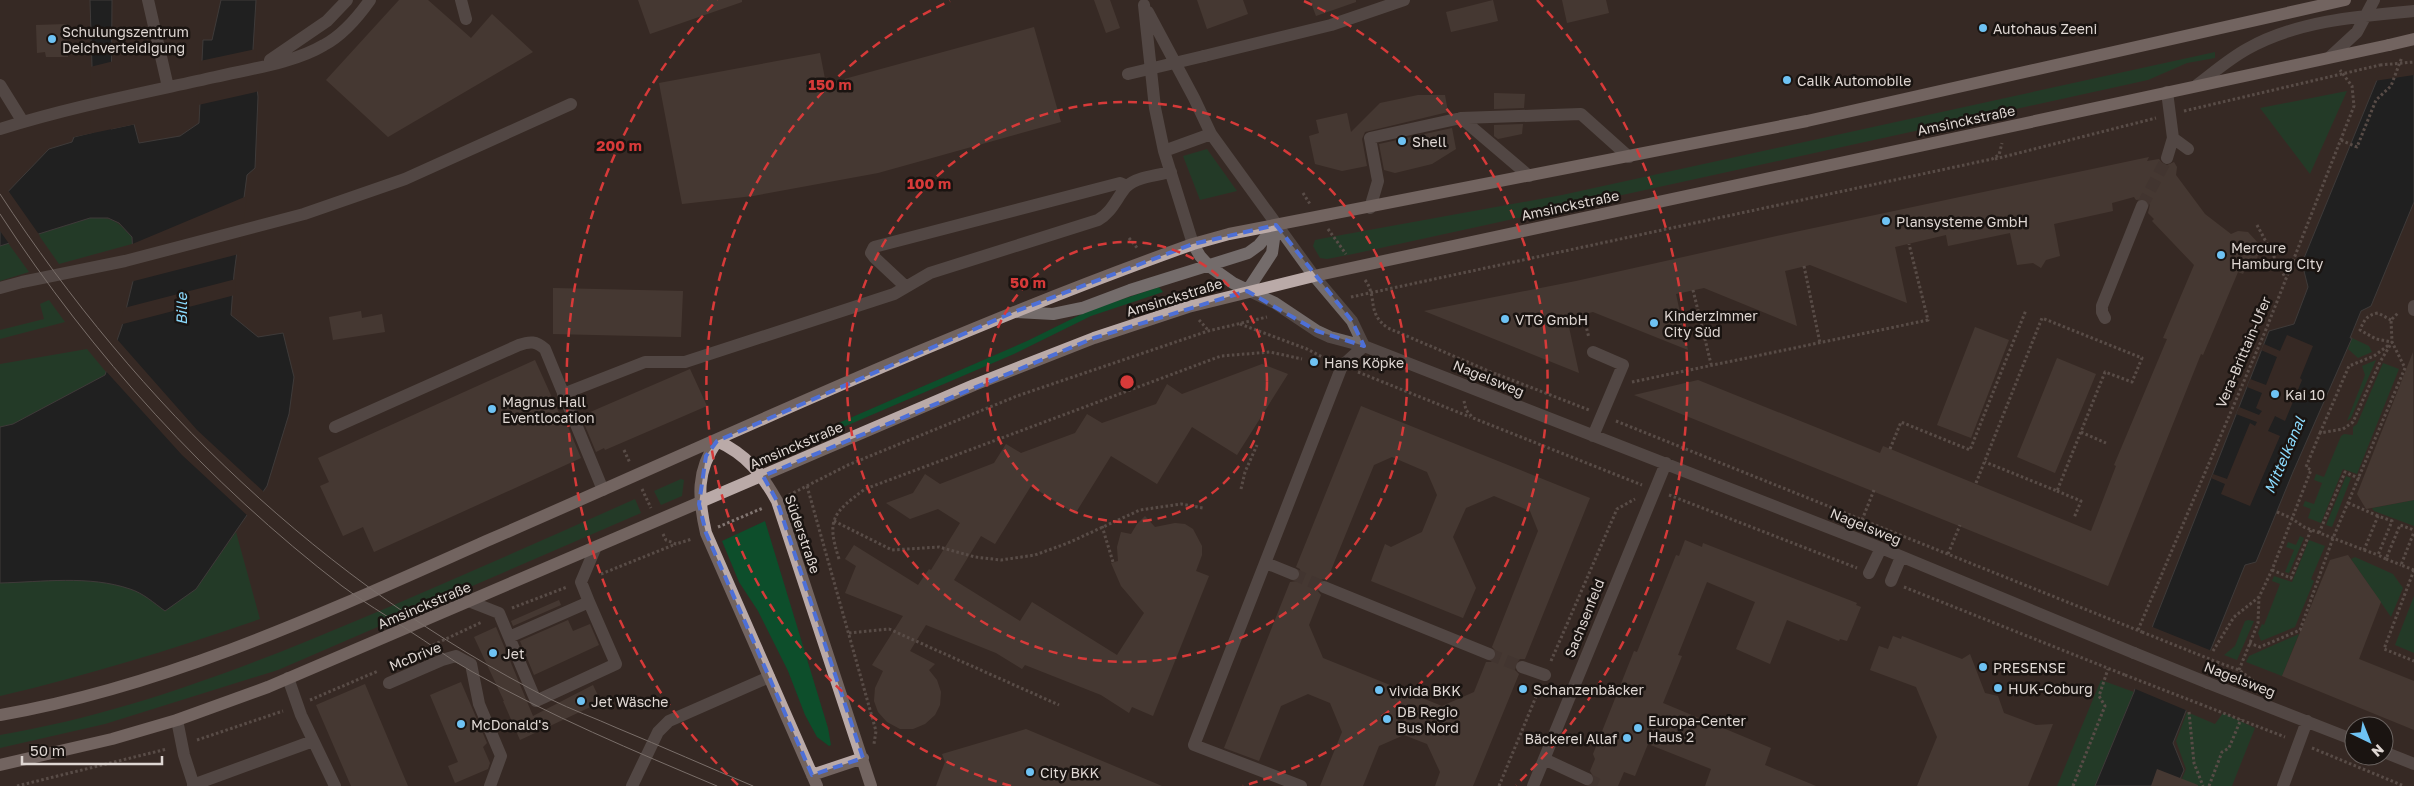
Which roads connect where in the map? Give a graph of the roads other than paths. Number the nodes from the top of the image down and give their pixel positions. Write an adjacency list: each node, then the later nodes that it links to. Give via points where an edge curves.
1 (148, 0): 17 (street)
2 (347, 0): 13 (street, via 320,26)
3 (370, 0): 13 (street, via 352,23 324,46)
4 (461, 0): 10 (street)
5 (1404, 0): 14 (street, bridge, via 1331,25)
6 (2345, 0): 27 (main road, via 1806,120)
7 (2374, 0): 9 (street)
8 (2408, 12): 9 (street)
9 (2367, 17): 12 (street, via 2357,32); 16 (street, via 2304,28 2268,39 2236,56)
10 (466, 20)
11 (2414, 39): 12 (main road, Amsinckstraße, bridge)
12 (2330, 57): 16 (main road, Amsinckstraße)
13 (258, 68): 17 (street)
14 (1128, 74)
15 (0, 85): 21 (street)
16 (2197, 85): 18 (main road, Amsinckstraße)
17 (168, 87): 21 (street)
18 (2167, 92): 24 (street); 37 (main road, Amsinckstraße)
19 (571, 104): 39 (street, via 405,179 304,214 125,261)
20 (1461, 118): 27 (street, via 1581,114); 30 (street); 33 (street, via 1370,138 1378,181)
21 (23, 122): 22 (street)
22 (0, 129)
23 (1211, 134): 26 (street); 26 (street, Nagelsweg, via 1144,5 1155,108); 34 (street)
24 (2173, 138): 25 (street); 28 (street)
25 (2188, 149)
26 (1164, 151): 29 (street, Nagelsweg)
27 (1628, 156): 30 (main road)
28 (2167, 158)
29 (1171, 172): 31 (street); 35 (street, Nagelsweg)
30 (1529, 176): 33 (main road)
31 (1132, 184): 38 (street, via 1110,211 1098,220 930,273); 38 (street, via 1120,183 874,248 871,253 874,257)
32 (2142, 206): 42 (street, via 2102,306)
33 (1370, 208): 34 (main road)
34 (1276, 225): 35 (main road); 36 (street, via 1248,253); 37 (street); 40 (street, via 1272,253)
35 (1193, 244): 36 (street, Nagelsweg); 41 (main road)
36 (1209, 266): 40 (street, Nagelsweg); 41 (street, via 1082,308 1054,314)
37 (1314, 276): 40 (main road, Amsinckstraße); 43 (street, via 1352,321)
38 (906, 287): 45 (street, via 894,294 685,362 645,362)
39 (0, 288)
40 (1247, 291): 43 (street, Nagelsweg, via 1289,311 1317,331); 50 (main road, Amsinckstraße, via 1085,341)
41 (1014, 312): 48 (main road)
42 (2105, 318)
43 (1364, 346): 47 (street, Nagelsweg); 56 (street, via 1342,366)
44 (1593, 352): 47 (street, via 1623,365)
45 (563, 394): 46 (street, via 545,349 538,343 529,342); 51 (street)
46 (335, 427)
47 (1593, 436): 49 (street, Nagelsweg)
48 (717, 441): 50 (main road, Süderstraße, via 731,447); 51 (main road); 52 (main road, via 706,456)
49 (1666, 463): 53 (street, Nagelsweg); 77 (street, Sachsenfeld)
50 (763, 476): 52 (main road, Amsinckstraße); 76 (main road, Süderstraße, via 777,501)
51 (603, 490): 70 (main road, via 280,631 95,693)
52 (699, 504): 54 (main road, Amsinckstraße); 68 (main road, via 706,532)
53 (1880, 548): 55 (street, Nagelsweg); 57 (street)
54 (595, 549): 61 (main road, Amsinckstraße); 62 (street, via 581,582)
55 (1900, 557): 59 (street); 72 (street, Nagelsweg, bridge)
56 (1266, 563): 58 (street); 87 (street, via 1194,745)
57 (1870, 573)
58 (1293, 574)
59 (1891, 581)
60 (1324, 587): 64 (street)
61 (471, 602): 63 (street, via 499,613); 67 (main road, Amsinckstraße)
62 (589, 602): 63 (street); 63 (street, via 616,664 536,700)
63 (509, 637)
64 (1489, 654)
65 (1522, 667): 66 (street)
66 (1545, 675)
67 (288, 678): 71 (main road, Amsinckstraße); 74 (street)
68 (770, 678): 81 (main road); 85 (street, via 669,721 658,732)
69 (389, 683): 84 (street, McDrive, via 456,656 471,664 480,704 501,756)
70 (0, 715)
71 (178, 720): 79 (main road, Amsinckstraße); 82 (street)
72 (2307, 721): 73 (street, Nagelsweg); 89 (street)
73 (2344, 736)
74 (313, 740): 82 (street); 83 (street)
75 (2394, 756): 78 (street)
76 (863, 758): 81 (main road); 86 (main road, Süderstraße)
77 (1544, 759): 80 (street); 88 (street, Sachsenfeld)
78 (2414, 764)
79 (0, 765)
80 (1587, 779)
81 (814, 781)
82 (194, 785)
83 (335, 786)
84 (490, 786)
85 (632, 786)
86 (871, 786)
87 (1301, 786)
88 (1533, 786)
89 (2282, 786)

